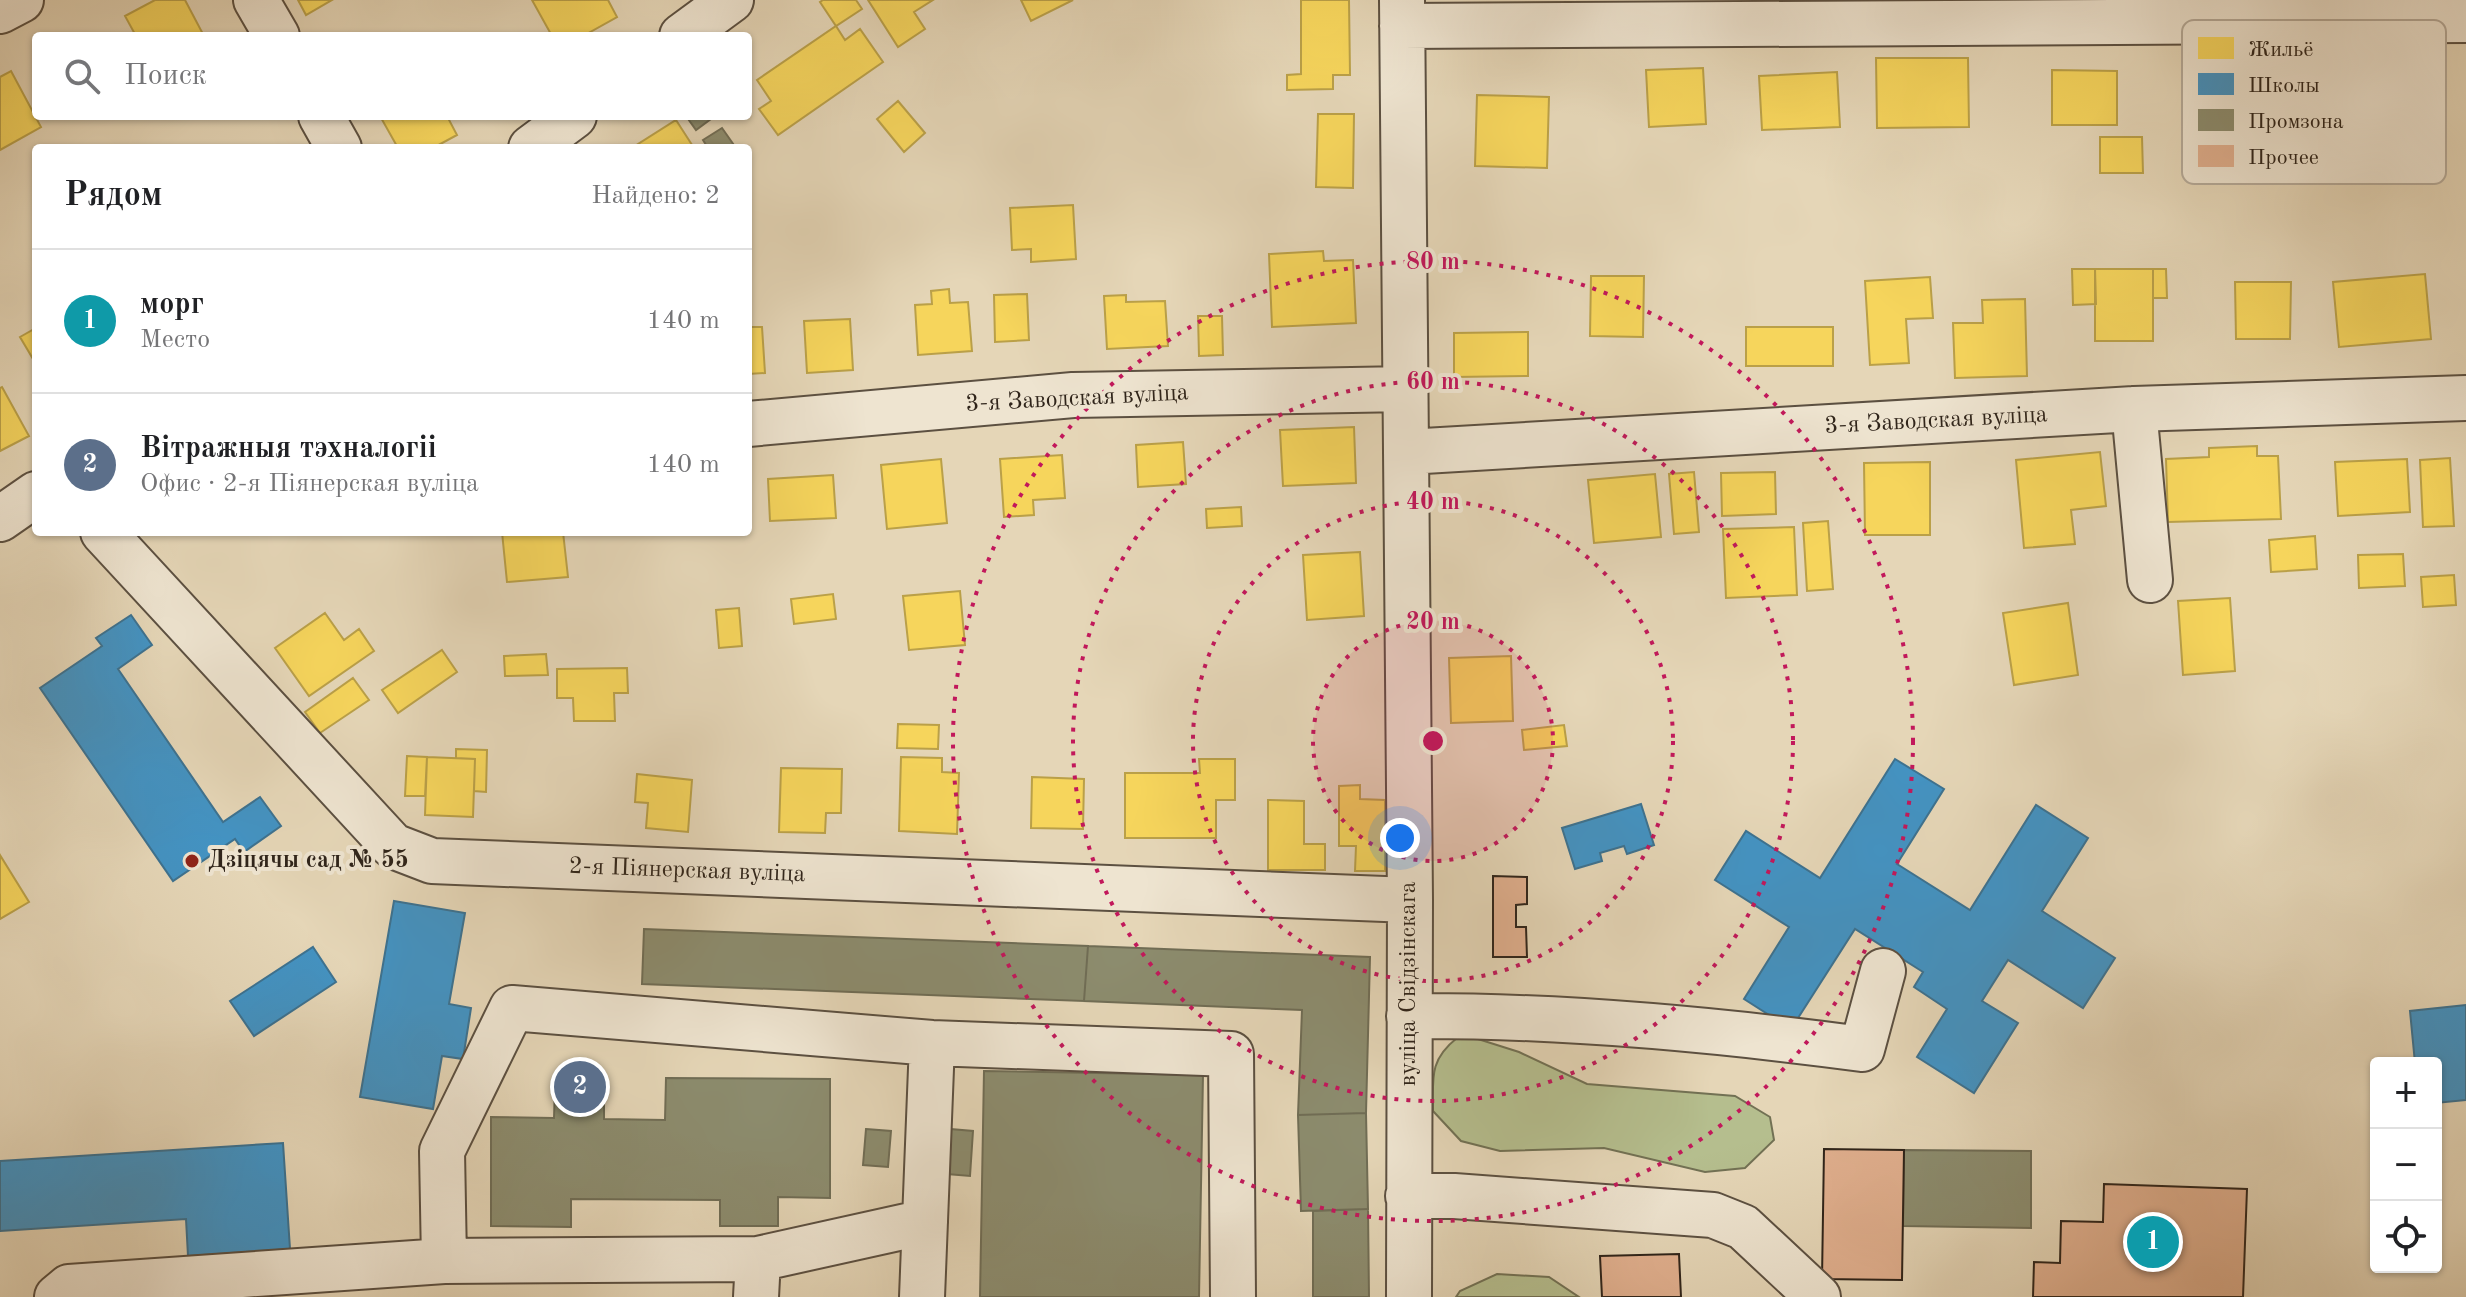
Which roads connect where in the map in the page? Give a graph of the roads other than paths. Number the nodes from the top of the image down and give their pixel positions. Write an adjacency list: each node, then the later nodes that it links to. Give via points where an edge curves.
1 (21, 0): 4 (street)
2 (256, 0): 7 (street)
3 (725, 2): 8 (street)
4 (0, 11)
5 (1402, 13): 6 (street); 13 (street, вуліца Свідзінскага)
6 (2466, 20)
7 (275, 32)
8 (687, 32)
9 (323, 120): 11 (street)
10 (569, 120): 12 (street)
11 (337, 144)
12 (536, 144)
13 (1406, 389): 16 (street, 3-я Заводская вуліца, via 1073,395); 17 (street, вуліца Свідзінскага)
14 (2466, 398): 15 (street, 3-я Заводская вуліца)
15 (2134, 409): 17 (street, 3-я Заводская вуліца); 21 (street)
16 (752, 424)
17 (1407, 452): 22 (street, вуліца Свідзінскага)
18 (32, 497): 19 (street)
19 (0, 519)
20 (107, 536): 22 (street, 2-я Піянерская вуліца, via 393,846 432,861)
21 (2150, 580)
22 (1410, 900): 24 (street, вуліца Свідзінскага)
23 (1883, 971): 24 (street, via 1862,1049 1716,1029)
24 (1409, 1016): 26 (street, вуліца Свідзінскага)
25 (932, 1043): 27 (street); 28 (street, via 512,1008 442,1151); 32 (street, via 1231,1054)
26 (1408, 1196): 33 (street, вуліца Свідзінскага); 34 (street, via 1713,1215 1743,1227)
27 (925, 1222): 29 (street); 31 (street)
28 (444, 1261): 29 (street); 30 (street, via 69,1287)
29 (757, 1278)
30 (57, 1297)
31 (922, 1297)
32 (1233, 1297)
33 (1409, 1297)
34 (1818, 1297)

